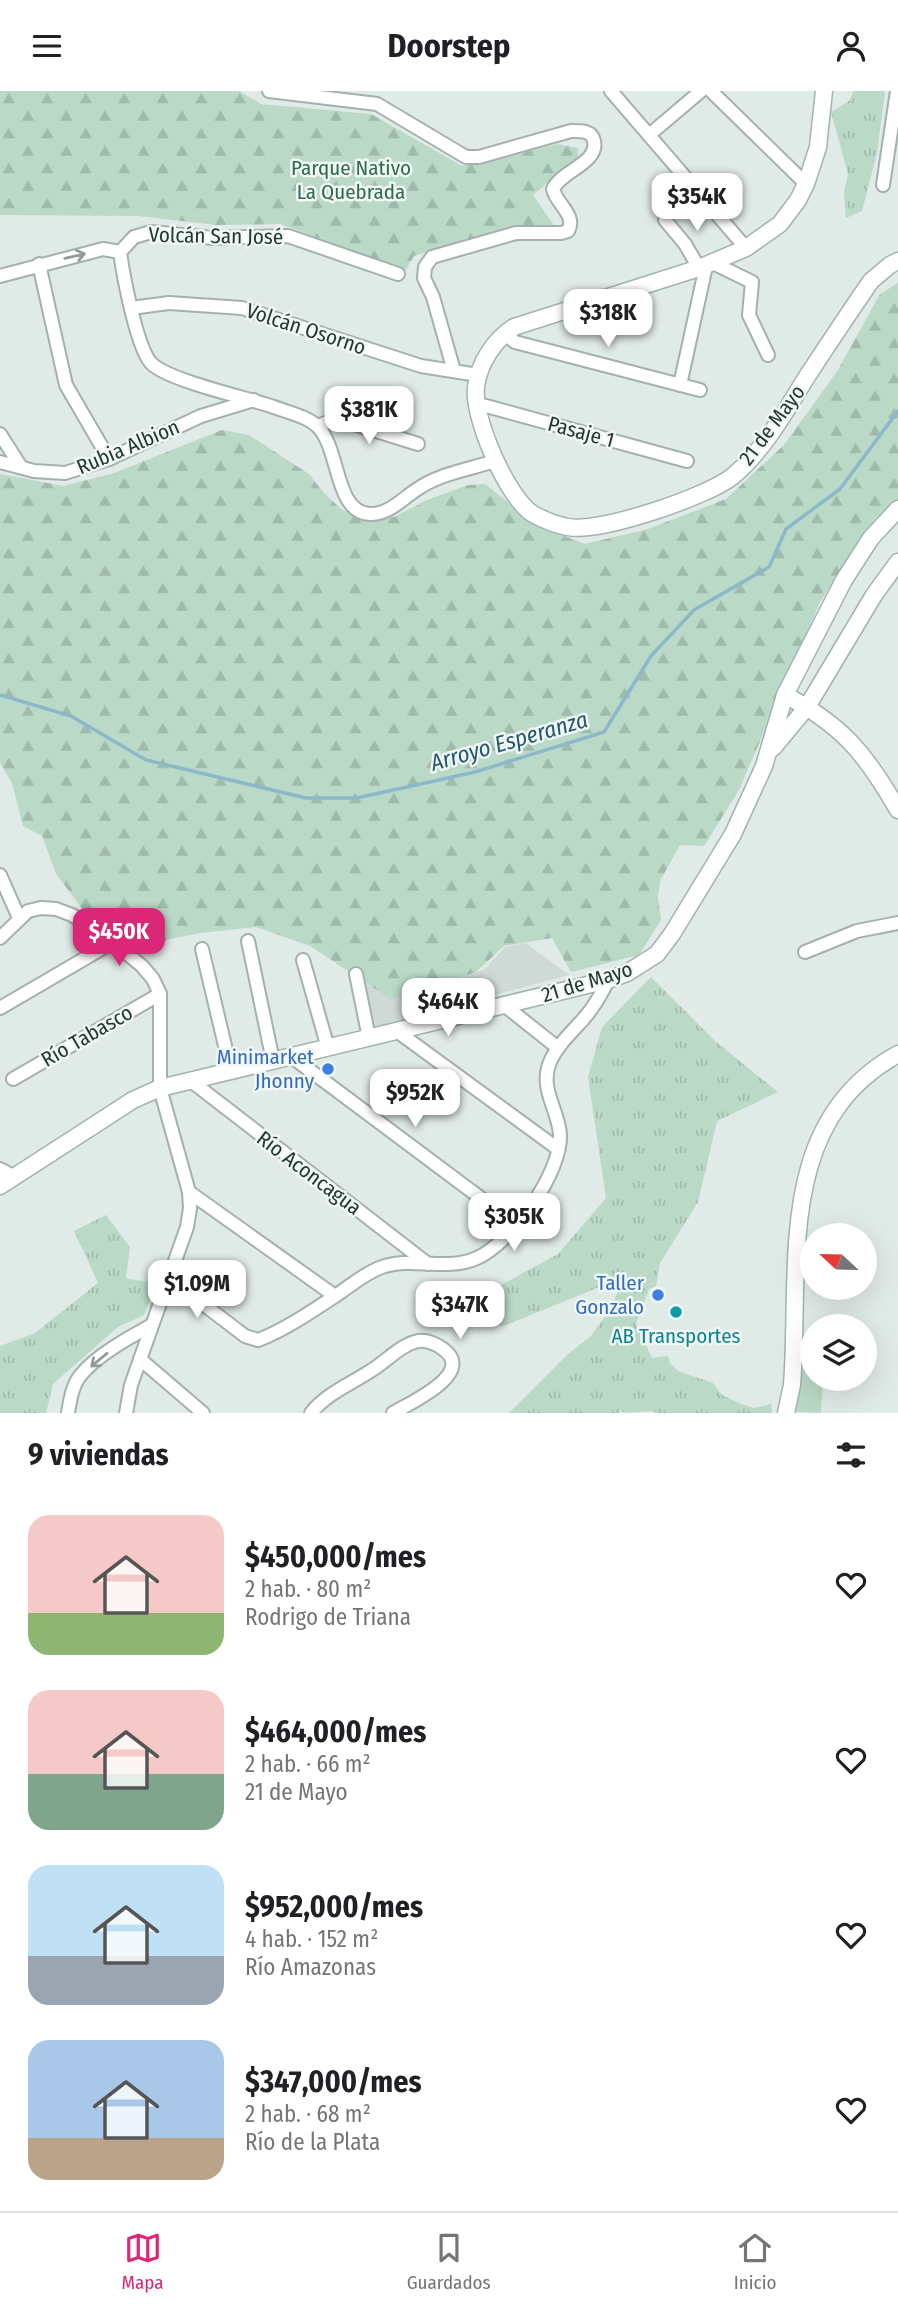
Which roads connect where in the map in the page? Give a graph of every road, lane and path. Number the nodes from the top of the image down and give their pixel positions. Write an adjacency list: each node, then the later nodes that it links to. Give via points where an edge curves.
1 (269, 91): 22 (street, via 377,104 466,157 571,131 593,136 592,154 560,178 553,189 571,218 568,231 516,233 432,257 425,267 424,278)
2 (611, 91): 8 (street)
3 (701, 91): 8 (street)
4 (711, 91): 9 (street)
5 (824, 91): 9 (street, via 818,146)
6 (897, 91): 7 (street)
7 (895, 126): 10 (street)
8 (649, 135): 12 (street)
9 (806, 184): 12 (street, via 780,224)
10 (883, 185)
11 (664, 220): 16 (street)
12 (746, 249): 16 (street)
13 (120, 252): 15 (street, one-way to 13, via 103,249); 17 (street, Volcán San José, via 134,237 151,232 213,238 288,236); 19 (street)
14 (898, 261): 32 (street, 21 de Mayo, via 870,281 774,430 732,477 710,489 617,522 570,528 519,502)
15 (39, 264): 18 (street); 31 (street, via 66,385)
16 (706, 265): 20 (street); 21 (street, via 752,282 749,315); 24 (street)
17 (398, 274)
18 (0, 276)
19 (131, 308): 22 (street, Volcán Osorno, via 169,303 243,307 421,366); 26 (street, via 151,363 168,374)
20 (504, 333): 23 (street, 21 de Mayo); 24 (street, via 515,342)
21 (768, 355)
22 (454, 371): 23 (street, Volcán Osorno)
23 (478, 375): 27 (street, 21 de Mayo)
24 (680, 385): 25 (street)
25 (700, 390)
26 (254, 400): 28 (street); 31 (street, Rubia Albion, via 201,416)
27 (475, 403): 32 (street, 21 de Mayo); 33 (street, Pasaje 1)
28 (318, 426): 30 (street, via 332,420); 32 (street, via 333,452 348,502 370,514 390,509 435,480)
29 (0, 434): 35 (street)
30 (418, 444)
31 (109, 459): 35 (street, Rubia Albion, via 65,473)
32 (495, 461)
33 (687, 461)
34 (0, 462): 35 (street, Rubia Albion)
35 (21, 467)
36 (898, 509): 38 (street, 21 de Mayo, via 871,538 844,580)
37 (898, 562): 39 (street)
38 (785, 695): 39 (street); 40 (street, 21 de Mayo)
39 (807, 707): 40 (street); 41 (street, via 847,737)
40 (769, 753): 52 (street, 21 de Mayo, via 733,834 666,944 644,964)
41 (898, 810)
42 (0, 875): 43 (street)
43 (19, 918): 45 (street); 47 (street, via 28,911 56,909)
44 (898, 923): 49 (street, via 858,931)
45 (0, 939)
46 (248, 941): 62 (street)
47 (113, 942): 53 (street, via 142,966); 55 (street)
48 (202, 950): 63 (street)
49 (805, 952)
50 (303, 960): 58 (street)
51 (356, 974): 57 (street)
52 (608, 980): 54 (street, 21 de Mayo); 59 (street, via 588,1014)
53 (160, 994): 64 (street, Río Tabasco); 66 (street)
54 (504, 1005): 56 (street, 21 de Mayo); 59 (street)
55 (0, 1008)
56 (397, 1032): 57 (street, 21 de Mayo); 67 (street)
57 (369, 1038): 58 (street, 21 de Mayo)
58 (328, 1048): 61 (street, 21 de Mayo)
59 (558, 1048): 67 (street, via 547,1084 560,1133)
60 (898, 1054): 83 (street, via 870,1071 851,1091 830,1116 815,1146 801,1206 793,1377)
61 (292, 1057): 62 (street, 21 de Mayo); 72 (street)
62 (273, 1061): 63 (street, 21 de Mayo)
63 (231, 1071): 65 (street, 21 de Mayo)
64 (13, 1079)
65 (191, 1081): 66 (street, 21 de Mayo); 73 (street, Río Aconcagua)
66 (160, 1088): 69 (street, 21 de Mayo, via 133,1100); 71 (street)
67 (558, 1149): 72 (street, via 543,1185)
68 (0, 1169): 69 (street)
69 (15, 1177): 70 (street, 21 de Mayo)
70 (0, 1186)
71 (189, 1192): 74 (street, via 187,1227); 75 (street)
72 (517, 1226): 73 (street, via 500,1244 474,1259)
73 (429, 1265): 75 (street, via 382,1266)
74 (169, 1278): 75 (street, via 258,1341); 76 (street)
75 (335, 1296)
76 (152, 1325): 77 (street); 78 (street, one-way to 78, via 117,1345 80,1375)
77 (140, 1359): 79 (street); 80 (street)
78 (68, 1413)
79 (126, 1413)
80 (203, 1413)
81 (310, 1413): 82 (street, via 407,1345 426,1342 447,1352 451,1371 444,1382)
82 (393, 1413)
83 (786, 1413)

